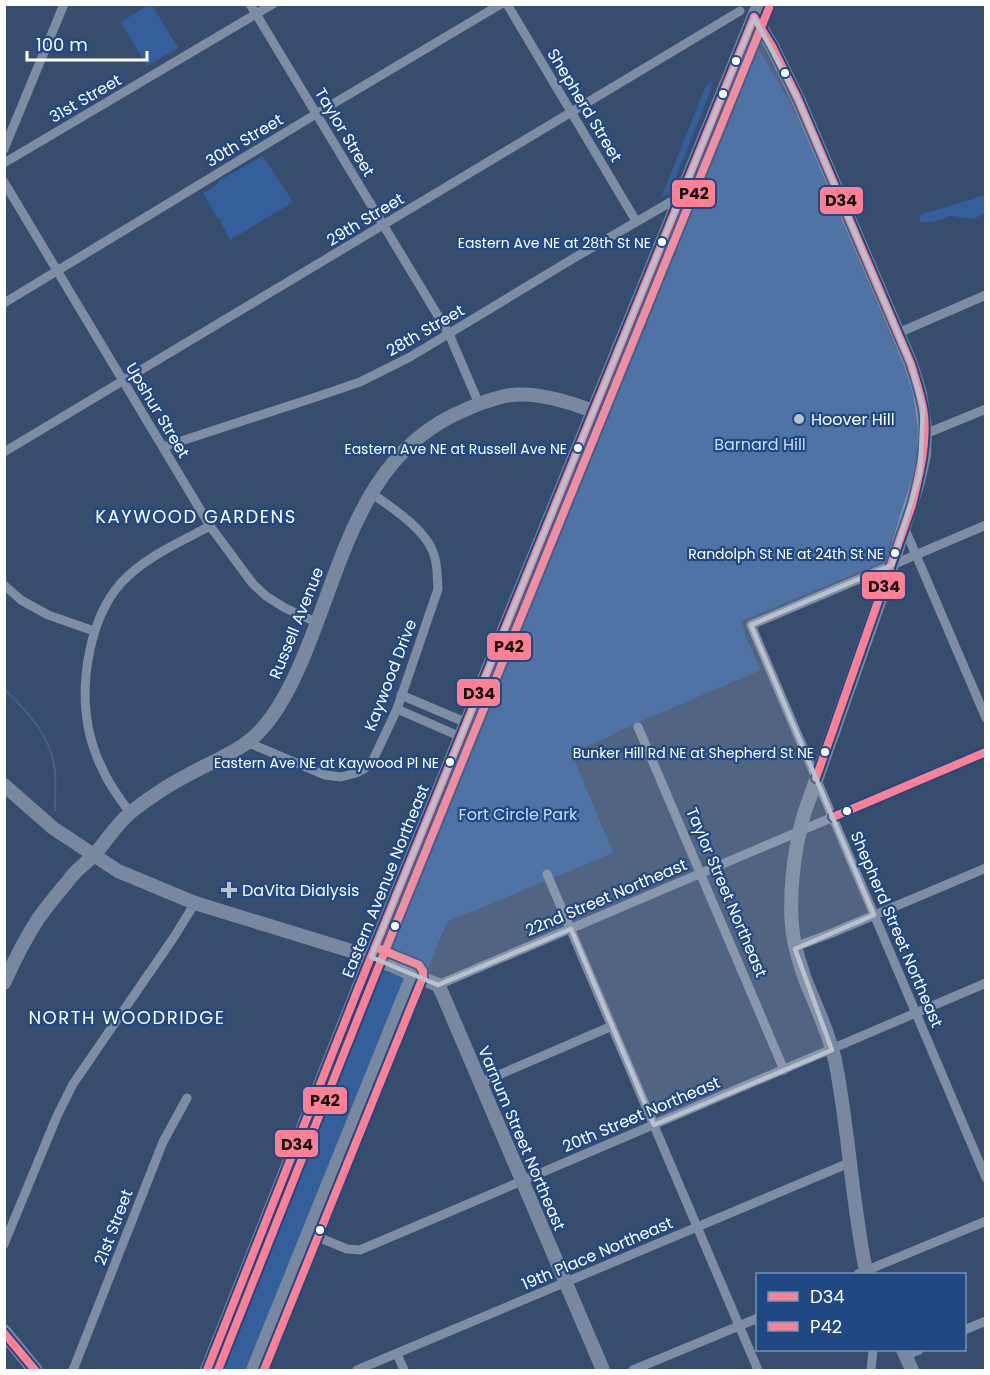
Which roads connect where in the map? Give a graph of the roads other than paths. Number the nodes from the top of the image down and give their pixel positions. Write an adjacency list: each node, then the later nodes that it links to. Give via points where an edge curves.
1 (64, 4): 11 (street)
2 (250, 4): 8 (street, Taylor Street)
3 (273, 4): 8 (street, 31st Street)
4 (501, 4): 10 (street, 30th Street)
5 (507, 4): 9 (street, Shepherd Street)
6 (738, 8): 7 (street); 9 (street, 29th Street)
7 (756, 11): 14 (street, Eastern Avenue Northeast); 20 (street, via 791,83)
8 (256, 15): 10 (street, Taylor Street); 12 (street, 31st Street)
9 (572, 112): 15 (street, Shepherd Street); 16 (street, 29th Street)
10 (316, 114): 16 (street, Taylor Street); 17 (street, 30th Street)
11 (4, 149)
12 (4, 163)
13 (4, 182): 17 (street, Upshur Street)
14 (681, 195): 15 (street, 28th Street); 25 (street, Eastern Avenue Northeast)
15 (636, 221): 21 (street, 28th Street)
16 (383, 226): 21 (street, Taylor Street); 22 (street, 29th Street)
17 (58, 271): 19 (street, 30th Street); 22 (street, Upshur Street)
18 (986, 295): 20 (street)
19 (4, 303)
20 (897, 333): 26 (street, via 918,383)
21 (449, 334): 23 (street, Taylor Street); 27 (street, 28th Street, via 360,382)
22 (124, 382): 27 (street, Upshur Street); 28 (street, 29th Street)
23 (479, 404): 25 (street, Russell Avenue, via 503,396 528,395); 29 (street, Russell Avenue, via 430,427 413,441)
24 (986, 409): 26 (street)
25 (593, 411): 41 (street, Eastern Avenue Northeast)
26 (925, 434): 32 (street, via 920,473)
27 (163, 447): 31 (street, Upshur Street)
28 (4, 452)
29 (370, 493): 36 (street, Russell Avenue); 38 (street, Kaywood Drive, via 403,516 425,539 434,554 437,571 438,588)
30 (986, 525): 33 (street)
31 (210, 526): 36 (street, Upshur Street, via 266,596); 37 (street, via 135,571 106,604)
32 (904, 527): 33 (street); 34 (street)
33 (916, 555): 34 (street); 40 (street)
34 (892, 565): 46 (street); 46 (street, Shepherd Street Northeast, via 751,625)
35 (4, 585): 37 (street, via 48,615)
36 (318, 622): 44 (street, Russell Avenue, via 296,675 262,730)
37 (94, 631): 48 (street, via 87,671 89,732 103,771)
38 (401, 695): 39 (street, Kaywood Drive); 41 (street)
39 (397, 708): 43 (street); 44 (street, Kaywood Drive, via 373,760 364,769 342,777 325,775)
40 (986, 718)
41 (467, 723): 43 (street, Eastern Avenue Northeast)
42 (638, 727): 53 (street, Taylor Street Northeast)
43 (461, 737): 59 (street, Eastern Avenue Northeast)
44 (249, 743): 48 (street, Russell Avenue, via 162,790)
45 (986, 752): 49 (street, 22nd Street Northeast)
46 (816, 778): 49 (street, Shepherd Street Northeast); 50 (street)
47 (6, 790): 51 (street, via 52,828)
48 (130, 813): 51 (street, Russell Avenue)
49 (833, 817): 50 (street, 22nd Street Northeast); 56 (street, Shepherd Street Northeast)
50 (800, 831): 53 (street, 22nd Street Northeast); 58 (street, via 791,907)
51 (94, 855): 55 (street, via 118,871); 61 (street, Russell Avenue, via 39,918)
52 (986, 868): 56 (street)
53 (701, 873): 57 (street, 22nd Street Northeast); 67 (street, Taylor Street Northeast)
54 (547, 874): 57 (street)
55 (195, 903): 59 (street); 77 (street, via 73,1084)
56 (874, 915): 58 (street); 64 (street, Shepherd Street Northeast)
57 (570, 929): 63 (street, 22nd Street Northeast); 65 (street)
58 (795, 947): 66 (street)
59 (371, 957): 60 (street); 93 (street, Eastern Avenue Northeast)
60 (413, 974): 63 (street); 76 (street)
61 (4, 983)
62 (986, 983): 64 (street, 20th Street Northeast)
63 (438, 985): 68 (street, Varnum Street Northeast)
64 (916, 1013): 66 (street, 20th Street Northeast); 72 (street, Shepherd Street Northeast)
65 (612, 1026): 68 (street); 70 (street)
66 (832, 1050): 67 (street, 20th Street Northeast); 71 (street)
67 (784, 1070): 70 (street, 20th Street Northeast)
68 (480, 1083): 73 (street, Varnum Street Northeast)
69 (187, 1098): 92 (street, 21st Street, via 163,1142)
70 (654, 1125): 73 (street, 20th Street Northeast); 75 (street)
71 (849, 1163): 75 (street, 19th Place Northeast); 78 (street)
72 (986, 1178)
73 (522, 1181): 76 (street, 20th Street Northeast, via 360,1250 347,1250); 80 (street, Varnum Street Northeast)
74 (986, 1221): 79 (street)
75 (697, 1227): 80 (street, 19th Place Northeast); 83 (street)
76 (308, 1233): 94 (street)
77 (4, 1244)
78 (864, 1273)
79 (866, 1273)
80 (566, 1283): 89 (street, 19th Place Northeast); 97 (street, Varnum Street Northeast)
81 (756, 1319): 83 (street)
82 (986, 1321): 84 (street)
83 (739, 1325): 98 (street); 99 (street)
84 (966, 1329)
85 (4, 1332): 91 (main road)
86 (4, 1348): 90 (main road)
87 (873, 1351): 100 (street)
88 (904, 1352): 101 (street)
89 (397, 1354): 95 (street, 19th Place Northeast); 96 (street)
90 (23, 1371)
91 (35, 1371)
92 (73, 1371)
93 (207, 1371)
94 (253, 1371)
95 (357, 1371)
96 (404, 1371)
97 (603, 1371)
98 (633, 1371)
99 (758, 1371)
100 (871, 1371)
101 (912, 1371)

